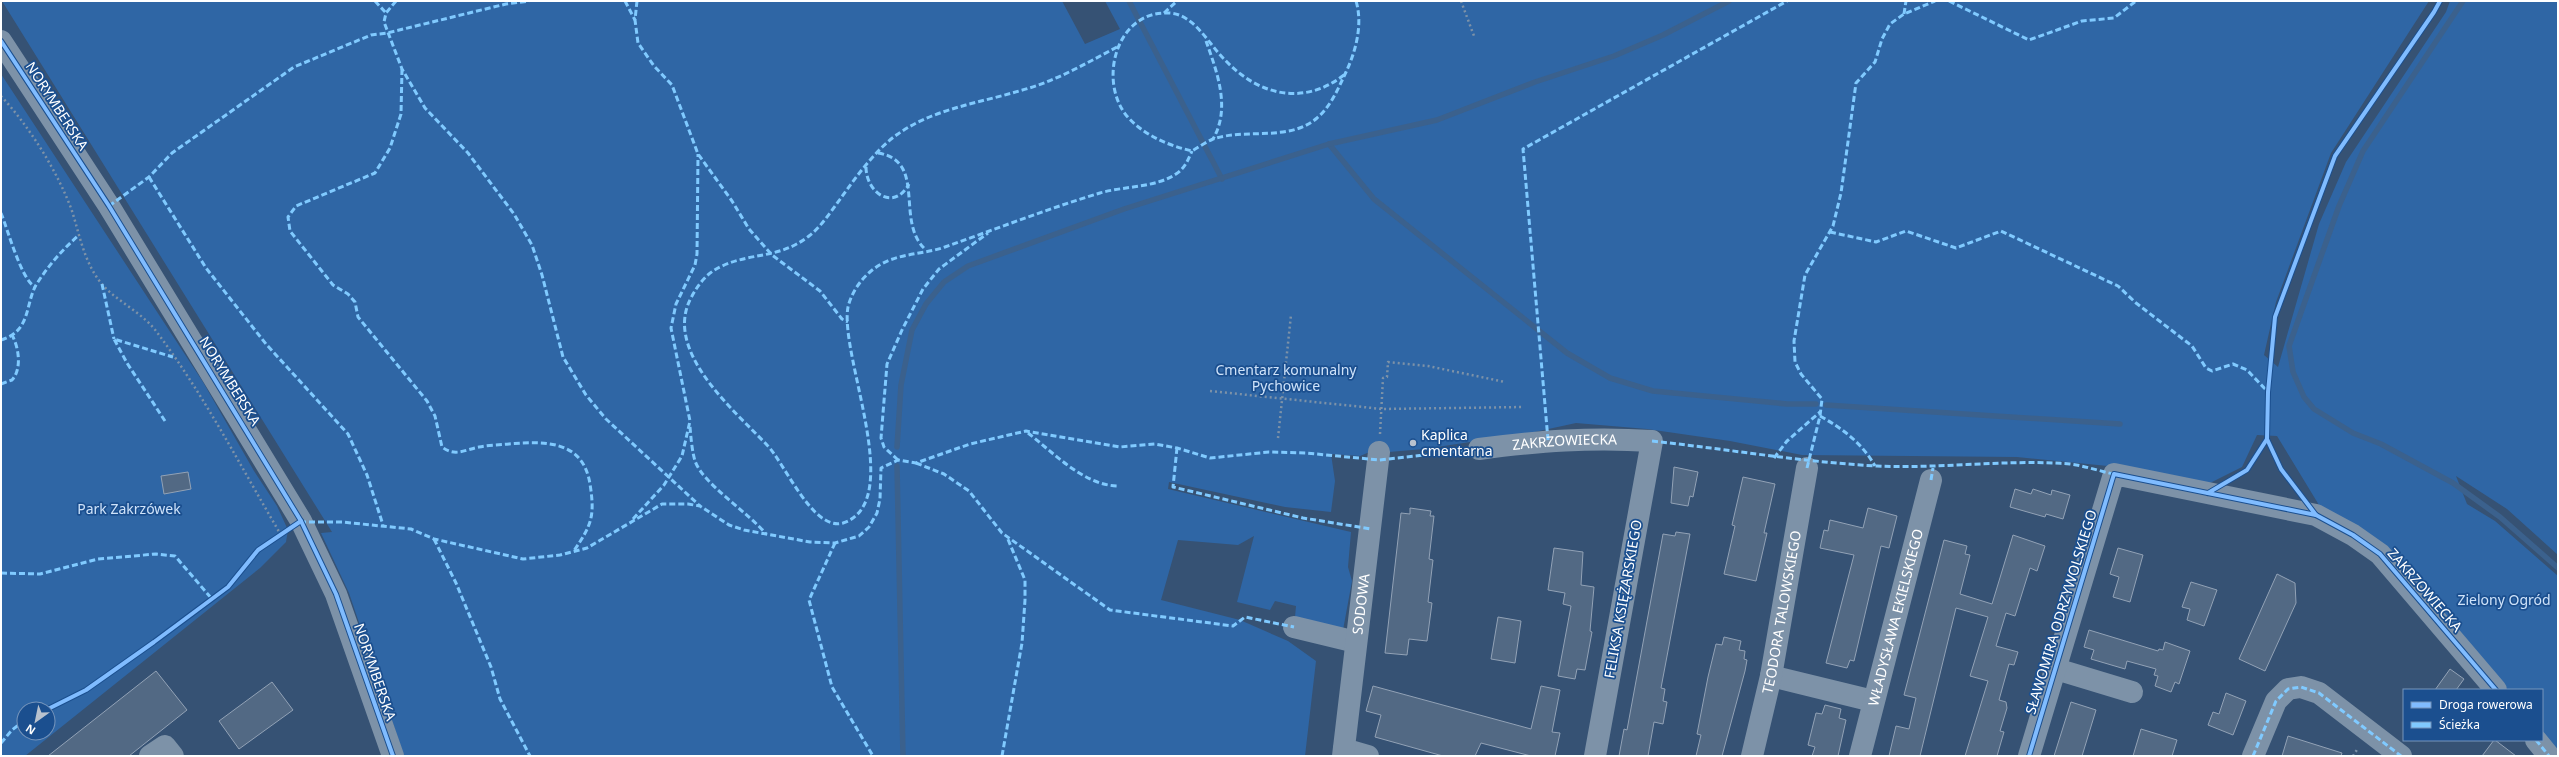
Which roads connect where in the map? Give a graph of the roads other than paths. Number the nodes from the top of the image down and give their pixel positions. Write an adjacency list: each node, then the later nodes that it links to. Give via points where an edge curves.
1 (1, 41): 19 (street, NORYMBERSKA, via 109,206 301,521 336,594)
2 (1652, 441): 3 (street, ZAKRZOWIECKA, via 1612,438 1548,440); 21 (street, FELIKSA KSIĘŻARSKIEGO)
3 (1479, 449)
4 (1379, 452): 9 (street, SODOWA)
5 (1807, 468): 11 (street, TEODORA TALOWSKIEGO)
6 (2114, 474): 10 (street, SŁAWOMIRA ODRZYWOLSKIEGO); 12 (street, ZAKRZOWIECKA, via 2316,515 2366,543 2380,554)
7 (1931, 480): 14 (street, WŁADYSŁAWA EKIELSKIEGO)
8 (1294, 627): 9 (street)
9 (1356, 642): 16 (street, SODOWA)
10 (2056, 669): 13 (street); 24 (street, SŁAWOMIRA ODRZYWOLSKIEGO)
11 (1771, 676): 14 (street); 22 (street, TEODORA TALOWSKIEGO)
12 (2495, 689)
13 (2132, 692)
14 (1873, 701): 23 (street, WŁADYSŁAWA EKIELSKIEGO)
15 (2537, 741): 27 (street)
16 (1344, 753): 20 (street)
17 (150, 756): 18 (street, via 165,746)
18 (172, 756)
19 (393, 756)
20 (1368, 756)
21 (1595, 756)
22 (1752, 756)
23 (1860, 756)
24 (2029, 756)
25 (2253, 756): 26 (street, via 2276,701 2288,690 2301,687 2319,693)
26 (2401, 756)
27 (2548, 756)

